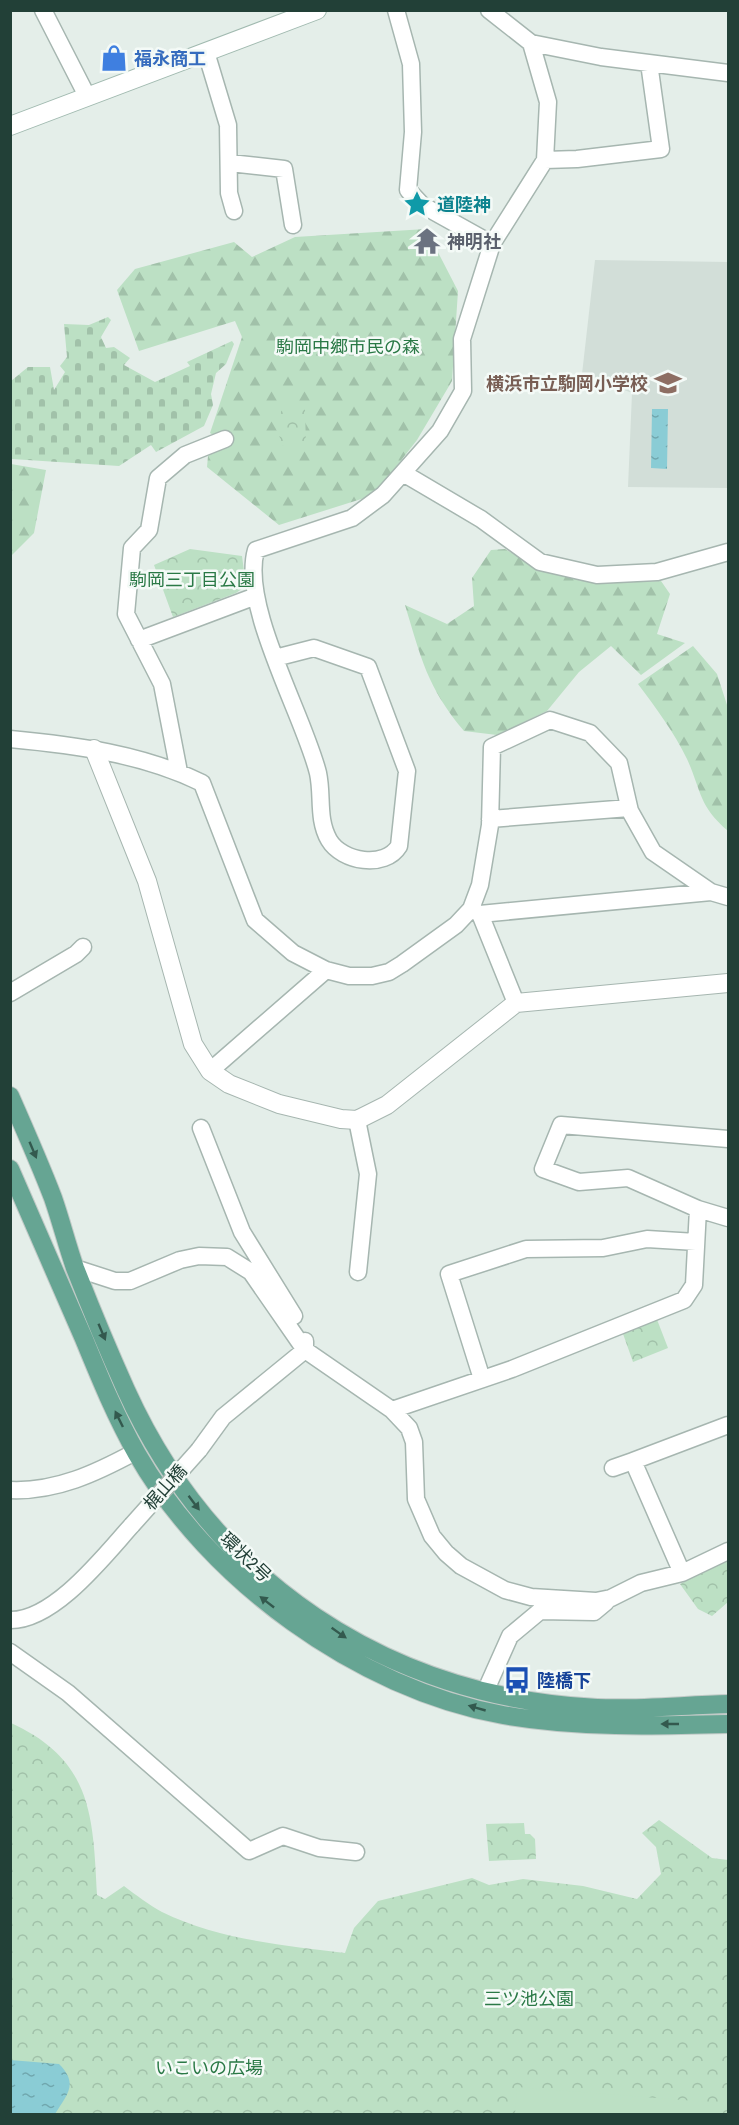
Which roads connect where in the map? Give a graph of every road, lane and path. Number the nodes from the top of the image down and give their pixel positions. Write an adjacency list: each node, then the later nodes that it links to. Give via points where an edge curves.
1 (42, 10): 9 (street)
2 (317, 10): 6 (street)
3 (396, 10): 15 (street, via 411,64 413,132 408,190 422,205)
4 (489, 10): 5 (street)
5 (531, 43): 7 (street); 11 (street, via 548,102)
6 (206, 52): 9 (street); 12 (street, via 228,125)
7 (649, 63): 8 (street); 11 (street, via 661,149)
8 (729, 73)
9 (87, 96): 10 (street)
10 (10, 126)
11 (545, 160): 15 (street)
12 (230, 163): 13 (street, via 229,193); 14 (street, via 284,169)
13 (234, 211)
14 (293, 225)
15 (492, 244): 17 (street, via 462,339 463,391 440,431)
16 (225, 439): 20 (street, via 185,455 158,478 149,530 132,548 126,614)
17 (403, 473): 18 (street, via 481,519 540,562 597,575 657,572); 19 (street, via 383,495 352,518 256,550)
18 (729, 552)
19 (256, 596): 20 (street); 21 (street)
20 (139, 640): 24 (street, via 162,684)
21 (275, 658): 21 (street, via 318,774 321,819 330,842 348,856 380,861 399,846 407,771 368,667 314,648)
22 (10, 739): 23 (street)
23 (94, 749): 24 (street); 35 (street, via 147,881 194,1044)
24 (179, 772): 31 (street, via 202,783 255,920 293,953)
25 (629, 808): 26 (street); 26 (street, via 619,763 590,733 550,720 492,747); 27 (street, via 653,852)
26 (490, 819): 29 (street)
27 (711, 892): 28 (street); 29 (street)
28 (729, 897)
29 (476, 912): 31 (street, via 389,972 349,976); 34 (street)
30 (83, 947): 33 (street)
31 (326, 970): 35 (street)
32 (729, 984): 34 (street)
33 (10, 993)
34 (516, 1003): 37 (street, via 387,1105)
35 (210, 1071): 37 (street, via 267,1101 341,1119)
36 (10, 1096): 44 (main road, 環状2号, one-way to 44, via 53,1199)
37 (357, 1119): 45 (street, via 368,1174)
38 (201, 1128): 46 (street, via 242,1232 306,1335)
39 (729, 1139): 41 (street, via 561,1125 543,1168 579,1182 628,1178)
40 (10, 1168): 50 (main road, 環状2号, one-way to 40)
41 (698, 1209): 42 (street); 43 (street)
42 (729, 1218)
43 (696, 1242): 47 (street, via 694,1285 684,1300); 47 (street, via 647,1239 603,1248 526,1249 449,1274)
44 (75, 1268): 46 (street, via 115,1281 130,1281 180,1260 227,1257 251,1272); 59 (main road, 環状2号, one-way to 59, via 126,1391 161,1457 197,1508 243,1558 290,1599 348,1639 410,1667)
45 (358, 1272)
46 (305, 1350): 48 (street); 57 (street, 梶山橋, bridge, via 224,1417 199,1450 68,1592 34,1615)
47 (482, 1379): 48 (street)
48 (392, 1410): 56 (street, via 409,1428 414,1442 416,1500 432,1536 446,1553 480,1577 531,1597 596,1601)
49 (729, 1425): 51 (street)
50 (135, 1452): 53 (street, via 88,1477 25,1491); 61 (main road, 環状2号, one-way to 50, via 568,1724 500,1714 385,1676 340,1655 238,1579 175,1510)
51 (633, 1461): 52 (street); 55 (street)
52 (613, 1468)
53 (10, 1490)
54 (729, 1551): 55 (street)
55 (682, 1573): 56 (street, via 641,1584)
56 (611, 1598): 59 (street, via 594,1612 540,1611 510,1636)
57 (10, 1620)
58 (10, 1652): 62 (street, via 68,1694 249,1851 283,1836 319,1848)
59 (485, 1692): 60 (main road, 環状2号, via 600,1708)
60 (729, 1704)
61 (729, 1724)
62 (356, 1852)

